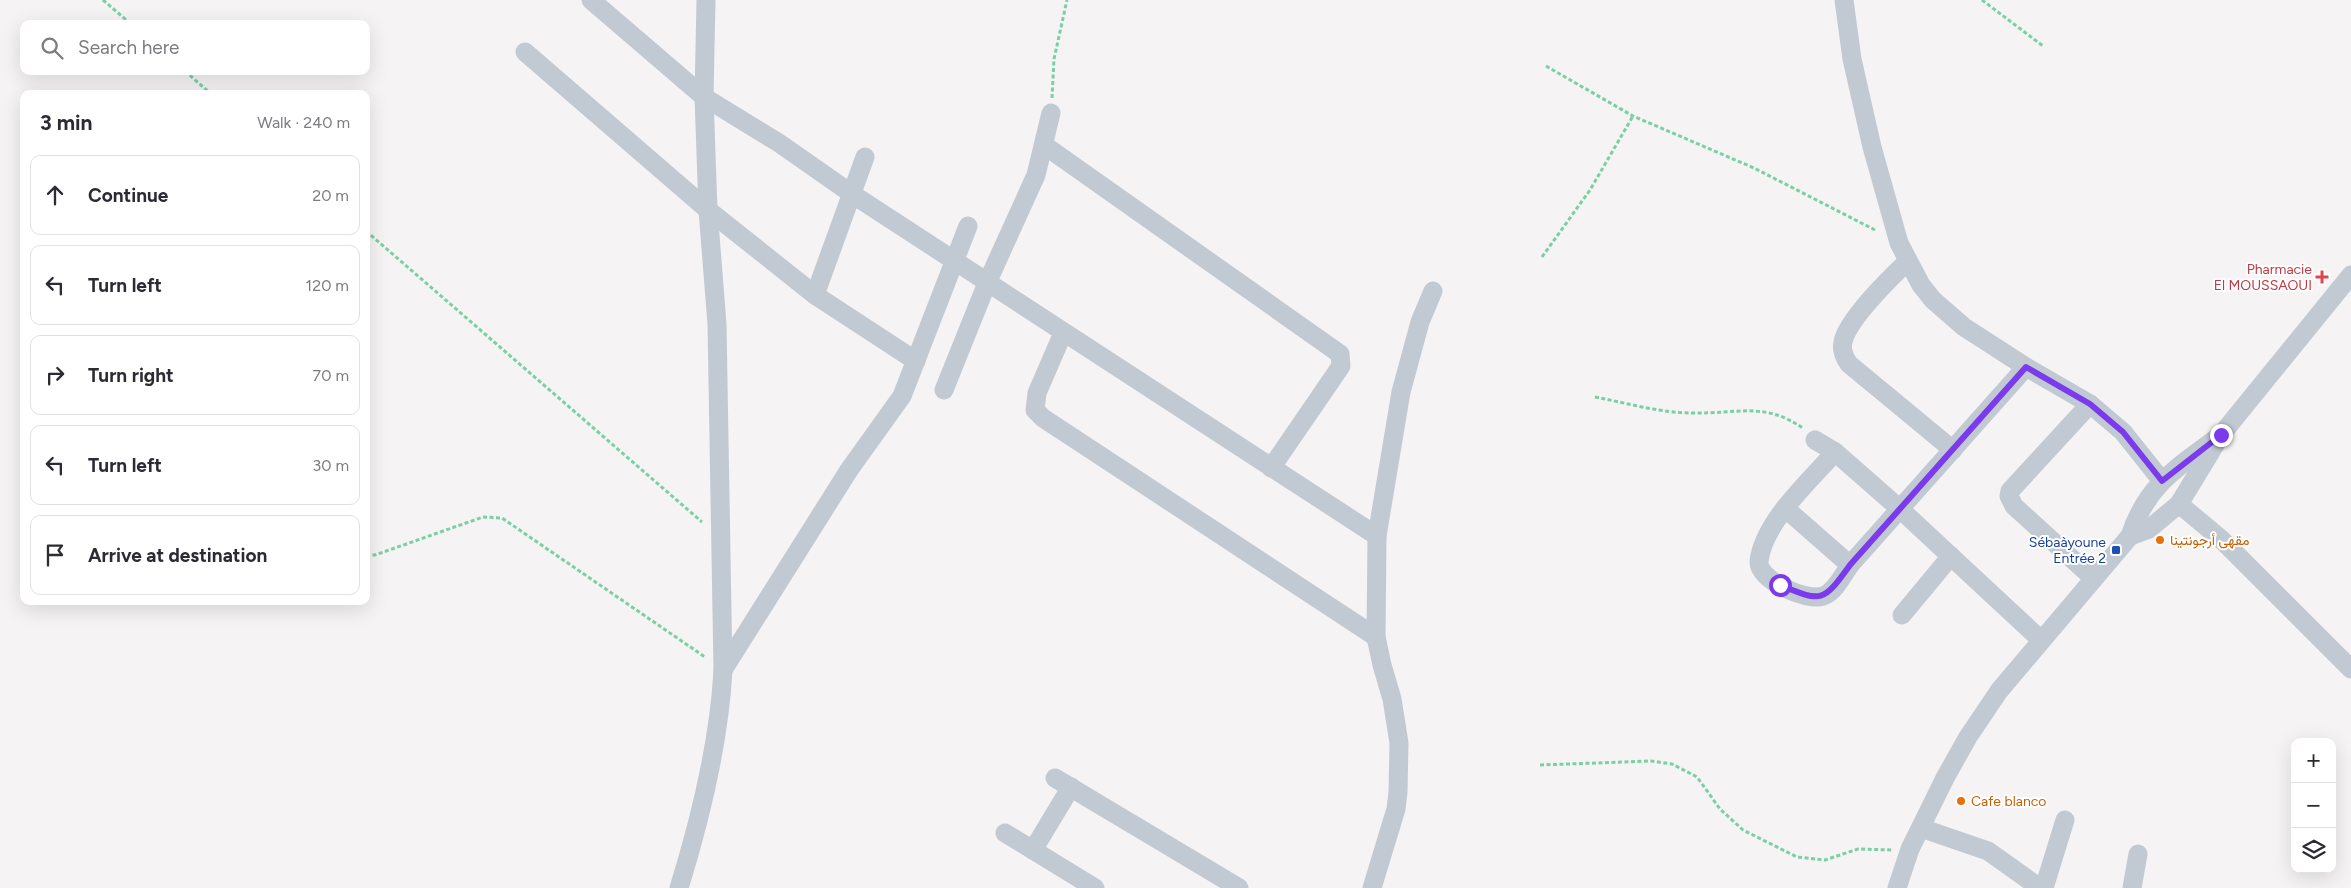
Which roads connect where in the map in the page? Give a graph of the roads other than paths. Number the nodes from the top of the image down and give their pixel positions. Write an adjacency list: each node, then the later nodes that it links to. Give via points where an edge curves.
1 (591, 0): 5 (street)
2 (706, 0): 5 (street)
3 (1844, 0): 13 (street, via 1862,108)
4 (525, 52): 10 (street)
5 (704, 97): 9 (street, via 779,143); 10 (street)
6 (1051, 113): 7 (street)
7 (1044, 144): 15 (street, via 1036,175); 27 (street, via 1340,354 1341,366)
8 (865, 157): 9 (street)
9 (852, 194): 12 (street); 17 (street)
10 (708, 210): 17 (street); 41 (street, via 717,324)
11 (968, 226): 12 (street)
12 (954, 262): 15 (street); 19 (street)
13 (1907, 262): 20 (street, via 1921,285 1948,314 1964,328); 25 (street, via 1877,292 1852,325 1843,341 1842,351 1849,364)
14 (2351, 275): 23 (street)
15 (987, 283): 18 (street); 21 (street)
16 (1433, 291): 32 (street, via 1420,322 1401,392)
17 (815, 296): 19 (street)
18 (1063, 332): 27 (street); 38 (street, via 1037,393 1035,410 1043,418)
19 (916, 361): 41 (street, via 902,396 849,470)
20 (2026, 367): 22 (street); 25 (street)
21 (944, 390)
22 (2090, 404): 28 (street, via 2123,432); 36 (street, via 2010,490 2009,496 2014,506)
23 (2221, 435): 28 (street); 29 (street)
24 (1815, 440): 26 (street)
25 (1953, 450): 31 (street)
26 (1835, 452): 30 (street); 31 (street)
27 (1271, 468): 32 (street)
28 (2162, 481): 33 (street, via 2144,502)
29 (2179, 504): 33 (street, via 2149,529); 40 (street, via 2221,539)
30 (1785, 508): 35 (street); 35 (street, via 1772,527 1761,553 1759,565 1766,577 1809,597 1819,597 1830,592)
31 (1900, 509): 34 (street); 35 (street)
32 (1377, 536): 38 (street)
33 (2130, 536): 36 (street)
34 (1951, 556): 37 (street); 39 (street)
35 (1850, 565)
36 (2093, 578): 39 (street)
37 (1902, 615)
38 (1376, 637): 50 (street, via 1392,698 1399,753 1396,810)
39 (2041, 640): 43 (street, via 1999,691 1968,736)
40 (2351, 669)
41 (723, 670): 47 (street, via 720,716 709,775)
42 (2065, 820): 53 (street)
43 (1921, 828): 51 (street); 52 (street, via 1988,851)
44 (1005, 833): 45 (street)
45 (1033, 850): 48 (street); 49 (street, via 1063,782)
46 (2138, 854): 54 (street)
47 (679, 888)
48 (1095, 888)
49 (1239, 888)
50 (1372, 888)
51 (1897, 888)
52 (2040, 888)
53 (2044, 888)
54 (2132, 888)

